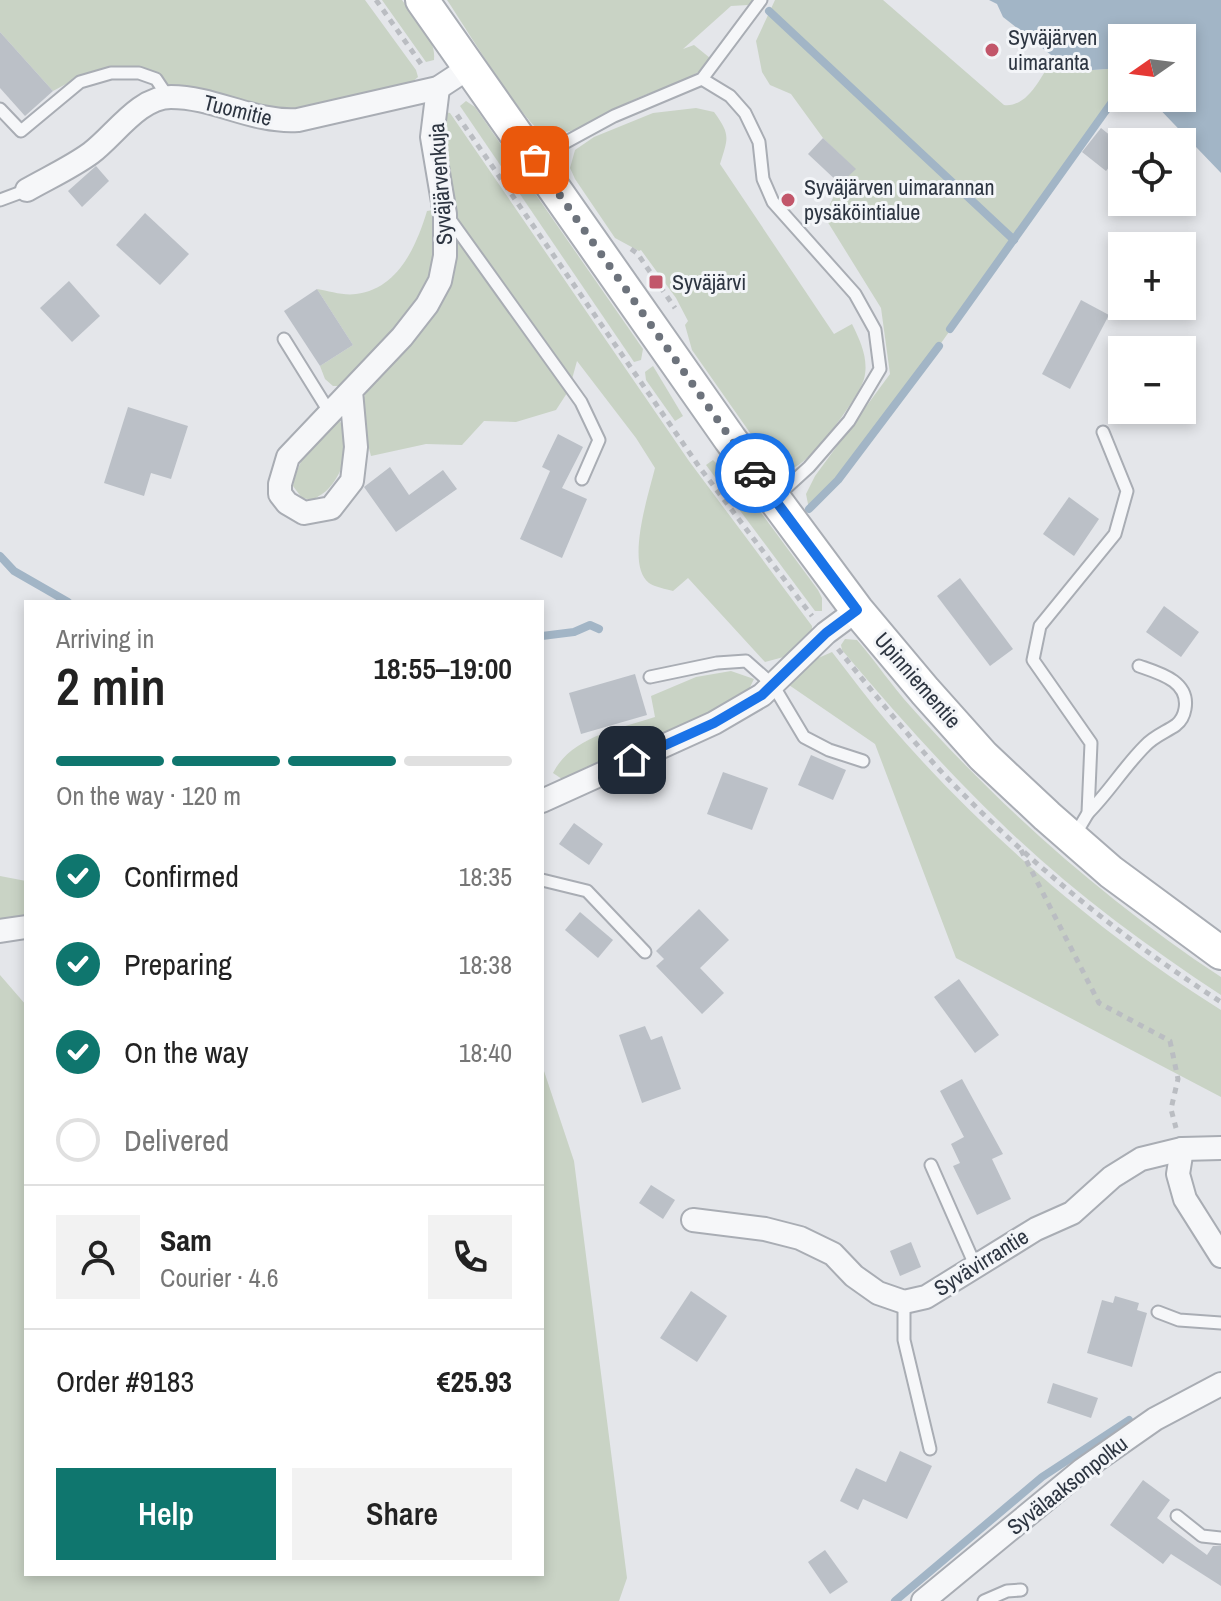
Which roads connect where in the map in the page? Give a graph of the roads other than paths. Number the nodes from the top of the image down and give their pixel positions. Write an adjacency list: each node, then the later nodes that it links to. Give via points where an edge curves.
1 (422, 0): 3 (main road, Upinniementie)
2 (761, 0): 4 (lane)
3 (470, 67): 5 (street, Tuomitie); 8 (main road, Upinniementie)
4 (702, 79): 8 (lane, via 614,116); 17 (lane, via 730,96 745,113 759,142 763,179 773,202 855,294 875,330 880,369 873,382 849,421)
5 (438, 88): 6 (street, Tuomitie, via 279,121); 11 (street, Syväjärvenkuja, via 432,137)
6 (168, 97): 7 (lane, via 156,79 111,73 80,82 21,131); 9 (street, via 145,105 89,155)
7 (0, 109)
8 (535, 160): 17 (main road, Upinniementie)
9 (27, 190): 10 (lane)
10 (0, 200)
11 (445, 214): 13 (street, Syväjärvenkuja, via 440,281 402,337); 16 (lane, via 581,402 599,440)
12 (284, 339): 14 (lane)
13 (351, 391): 14 (street, Syväjärvenkuja); 14 (street, Syväjärvenkuja, via 356,447 352,481 331,508 304,513 287,503 280,484 288,457)
14 (330, 413)
15 (1103, 432): 24 (lane, via 1127,491 1115,534 1040,626 1033,660 1091,743)
16 (582, 479)
17 (774, 498): 18 (main road, Upinniementie)
18 (857, 610): 21 (street); 24 (main road, Upinniementie, via 983,756)
19 (1139, 666): 24 (lane, via 1179,685 1185,711 1179,723 1147,743)
20 (650, 677): 21 (lane, via 746,661)
21 (773, 685): 22 (lane, via 804,737); 23 (street, via 714,723)
22 (863, 761)
23 (544, 800)
24 (1080, 826): 29 (main road, Upinniementie, via 1111,872)
25 (544, 880): 28 (lane, via 587,891)
26 (24, 927): 27 (street)
27 (0, 931)
28 (645, 952)
29 (1221, 953)
30 (1221, 1148): 31 (street, Syvävirrantie)
31 (1182, 1149): 34 (street, via 1178,1174 1185,1199); 35 (street, Syvävirrantie, via 1141,1159 1072,1213)
32 (931, 1165): 35 (lane)
33 (693, 1220): 36 (street, via 800,1238 833,1254 878,1293)
34 (1221, 1256)
35 (975, 1265): 36 (street, Syvävirrantie, via 926,1297)
36 (904, 1302): 40 (lane, via 904,1340)
37 (1158, 1312): 38 (lane, via 1179,1320)
38 (1221, 1323)
39 (1221, 1384): 44 (street, Syvälaaksonpolku, via 1155,1419 1082,1470)
40 (930, 1449)
41 (1177, 1516): 42 (lane, via 1202,1536)
42 (1221, 1538)
43 (1021, 1590): 45 (lane)
44 (923, 1601)
45 (984, 1601)

